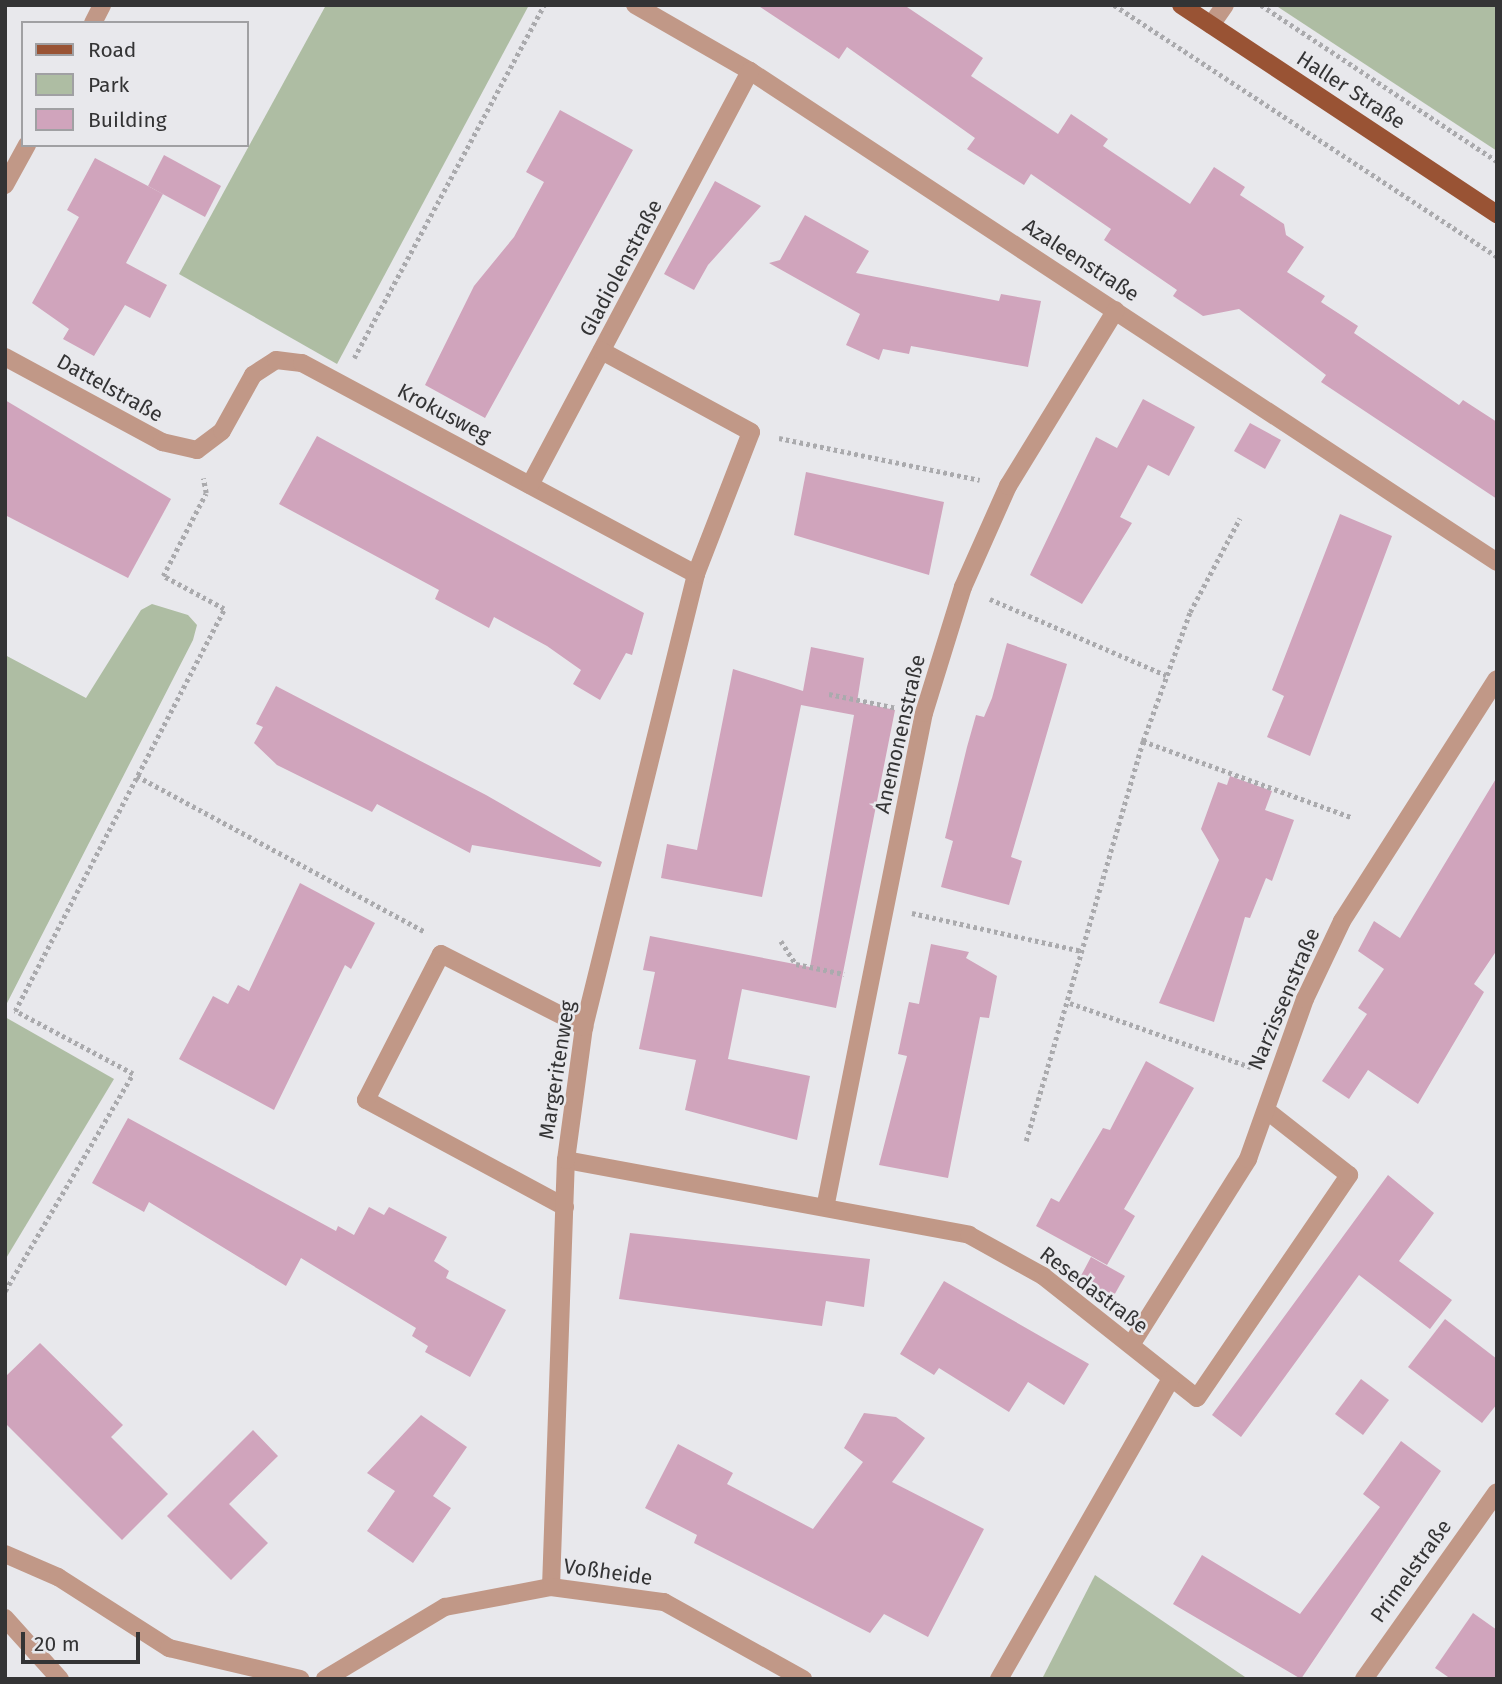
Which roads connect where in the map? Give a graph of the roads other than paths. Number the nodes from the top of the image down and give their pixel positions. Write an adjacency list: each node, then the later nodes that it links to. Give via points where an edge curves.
1 (102, 5): 5 (street)
2 (635, 5): 7 (street, Azaleenstraße)
3 (1181, 5): 6 (main road, Haller Straße)
4 (1225, 5): 6 (street)
5 (94, 21)
6 (1211, 25): 10 (main road, Haller Straße)
7 (750, 71): 11 (street, Azaleenstraße); 12 (street, Gladiolenstraße)
8 (26, 147): 9 (street)
9 (5, 185)
10 (1497, 214)
11 (1116, 310): 16 (street, Azaleenstraße); 22 (street, Anemonenstraße, via 1008,486 963,587 924,713)
12 (602, 351): 15 (street, Gladiolenstraße); 17 (street, Margeritenweg, via 751,432)
13 (5, 357): 14 (street, Dattelstraße, via 162,442)
14 (197, 450): 15 (street, Krokusweg, via 222,431 253,374 276,360 302,363)
15 (530, 485): 17 (street, Krokusweg)
16 (1497, 562)
17 (696, 574): 19 (street, Margeritenweg)
18 (1497, 679): 20 (street, Narzissenstraße, via 1342,920 1276,1075)
19 (584, 1027): 21 (street, Margeritenweg); 23 (street, via 441,954 366,1100)
20 (1266, 1110): 24 (street, Narzissenstraße, via 1248,1159); 25 (street, Resedastraße, via 1349,1175 1197,1398)
21 (566, 1160): 22 (street, Resedastraße); 23 (street, Margeritenweg)
22 (826, 1203): 24 (street, Resedastraße, via 969,1235 1043,1276)
23 (565, 1207): 28 (street, Margeritenweg)
24 (1130, 1345): 25 (street, Resedastraße)
25 (1171, 1379): 34 (street)
26 (1497, 1492): 35 (street, Primelstraße)
27 (5, 1554): 31 (street, via 58,1577 169,1648)
28 (551, 1587): 32 (street, Voßheide, via 445,1607); 33 (street, Voßheide, via 664,1602)
29 (5, 1619): 30 (street)
30 (60, 1679)
31 (300, 1679)
32 (325, 1679)
33 (803, 1679)
34 (999, 1679)
35 (1364, 1679)

